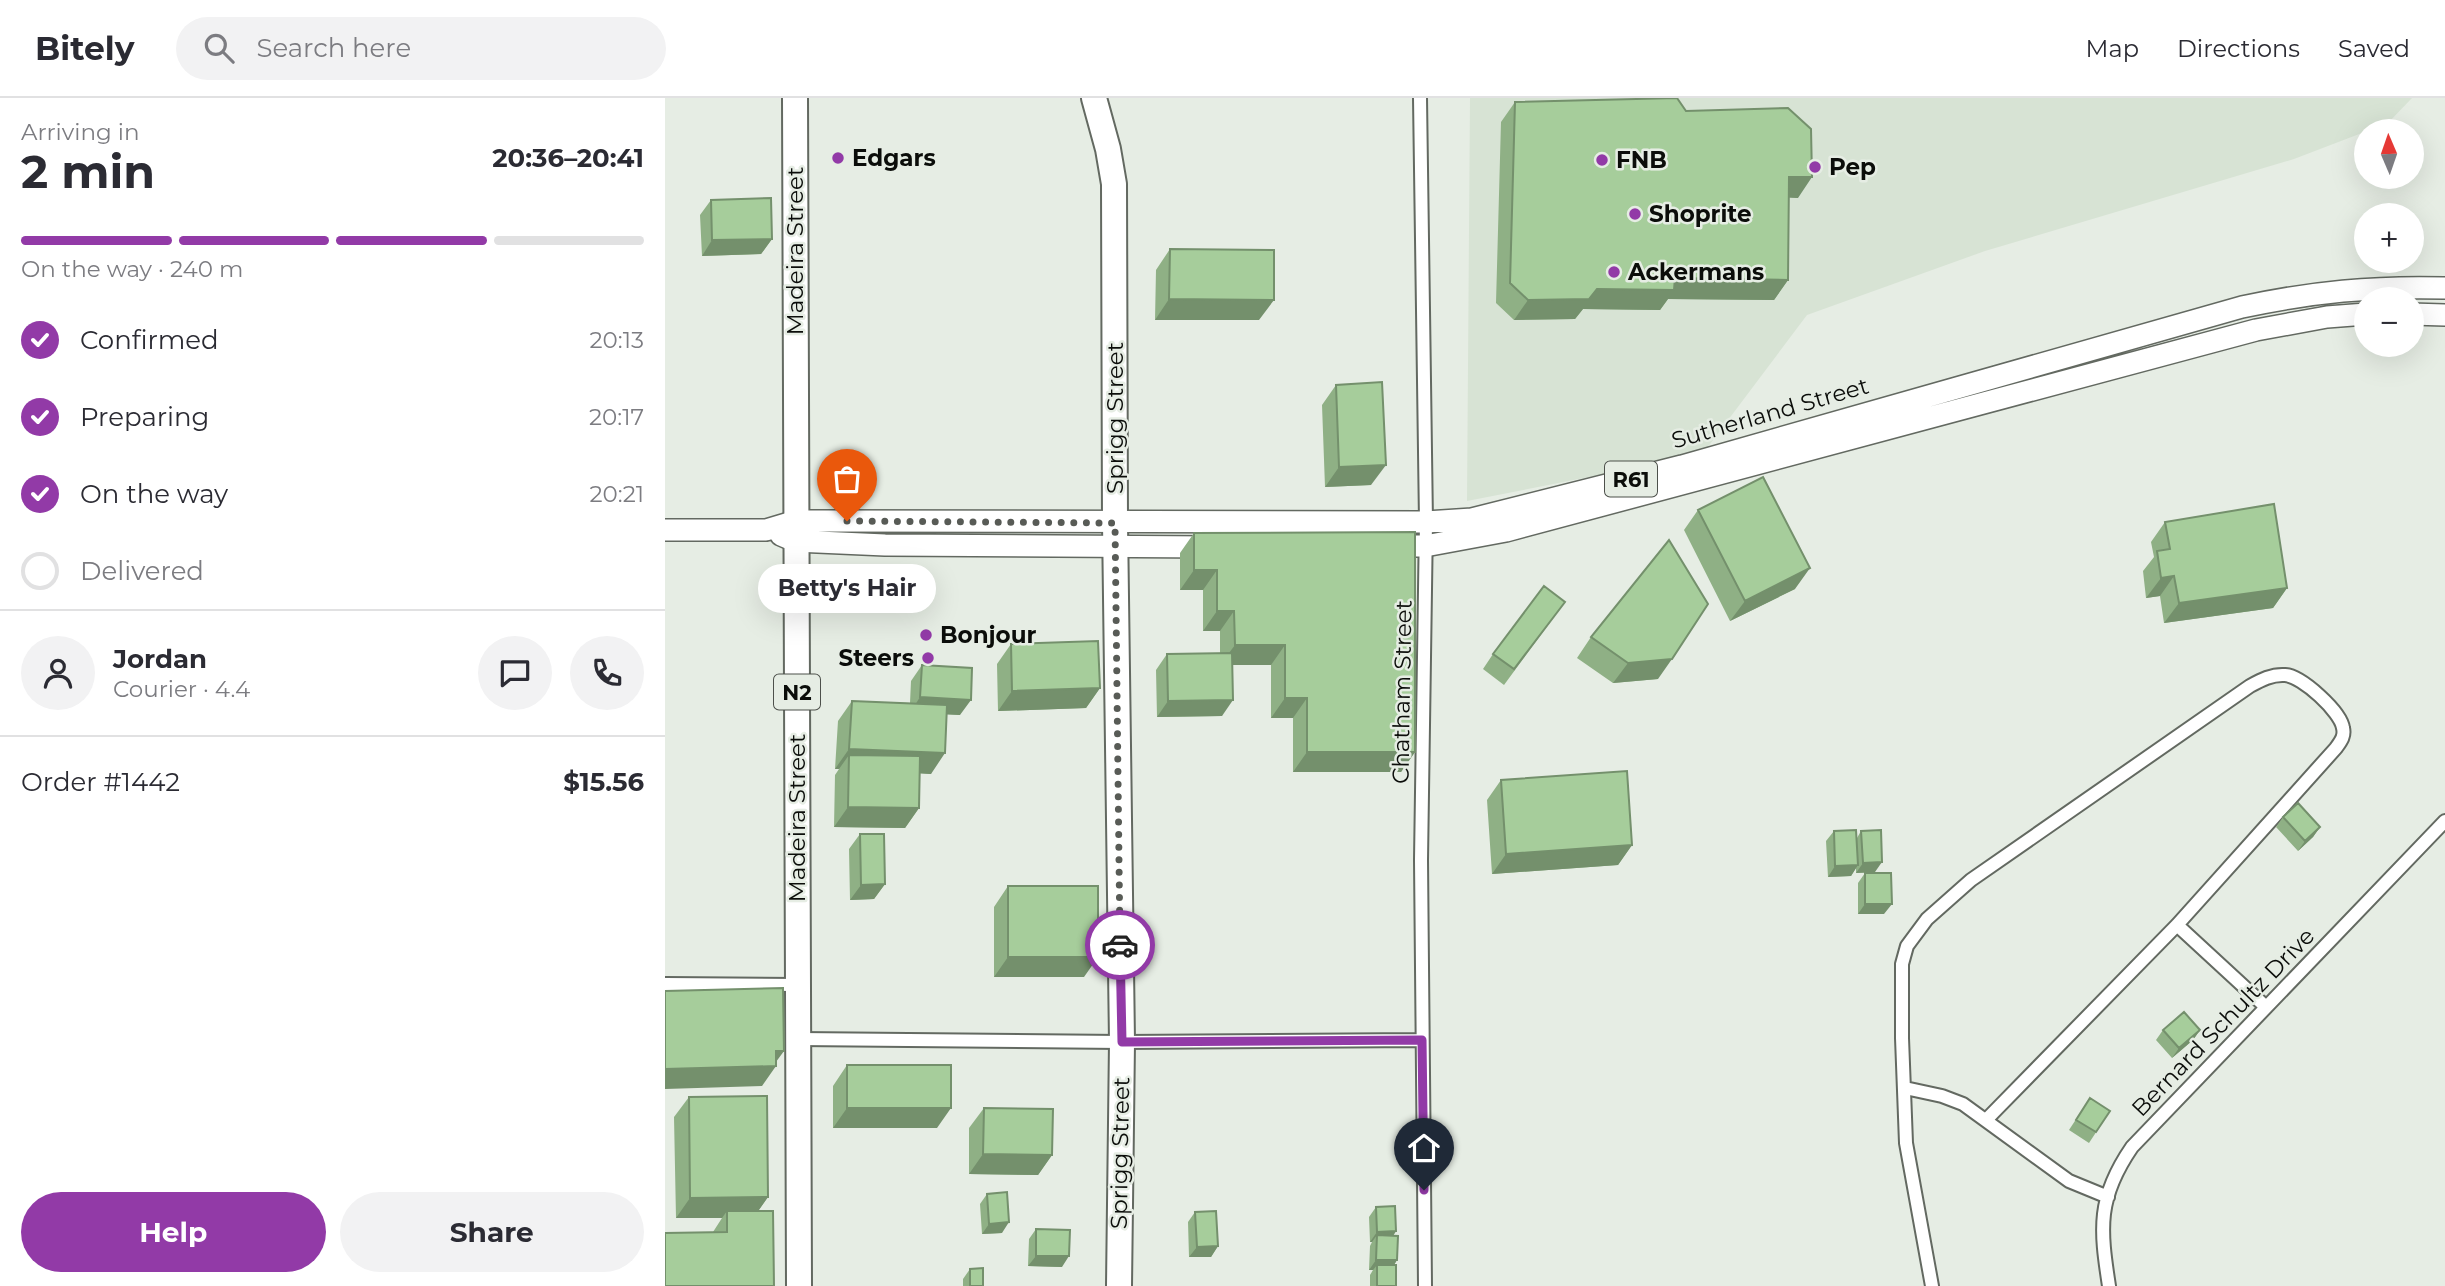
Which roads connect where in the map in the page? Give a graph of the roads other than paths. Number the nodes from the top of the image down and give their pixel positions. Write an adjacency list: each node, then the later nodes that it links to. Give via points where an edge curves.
1 (795, 98): 11 (highway, Madeira Street / N2)
2 (1094, 98): 9 (highway, Sprigg Street, via 1114,184)
3 (1420, 98): 8 (street, Chatham Street)
4 (2445, 288): 8 (main road, Sutherland Street / R61, via 2341,290 2242,307 1682,466 1472,519)
5 (2424, 314): 7 (main road)
6 (2354, 315): 13 (main road, Sutherland Street / R61, via 2256,331 1506,531)
7 (2445, 315)
8 (1426, 522): 9 (main road, Sutherland Street / R61); 13 (street, Chatham Street)
9 (1115, 523): 11 (main road, Sutherland Street / R61); 15 (highway, Sprigg Street)
10 (665, 530): 11 (main road, Sutherland Street / R61)
11 (796, 531): 15 (main road, Sutherland Street / R61, via 898,545); 19 (highway, Madeira Street / N2)
12 (1371, 546): 13 (main road, Sutherland Street / R61)
13 (1426, 546): 22 (street, Chatham Street)
14 (1236, 547): 15 (main road, Sutherland Street / R61)
15 (1115, 548): 23 (highway, Sprigg Street)
16 (2445, 821): 20 (street, Bernard Schultz Drive)
17 (2177, 925): 20 (street); 24 (street, via 2343,737 2339,718 2303,681 2273,675 2249,686 1971,880 1927,919 1907,946 1902,964); 25 (street)
18 (665, 984): 19 (street)
19 (798, 985): 21 (highway, Madeira Street / N2)
20 (2266, 1007): 26 (street, Bernard Schultz Drive, via 2133,1147 2116,1171)
21 (798, 1039): 23 (street); 27 (highway, Madeira Street / N2)
22 (1422, 1040): 23 (street); 29 (street, Chatham Street)
23 (1122, 1042): 28 (highway, Sprigg Street)
24 (1905, 1088): 25 (street, via 1963,1104); 30 (street, via 1906,1143)
25 (1986, 1120): 26 (street, via 2069,1181)
26 (2108, 1196): 31 (street, Bernard Schultz Drive, via 2102,1245)
27 (799, 1286)
28 (1119, 1286)
29 (1425, 1286)
30 (1932, 1286)
31 (2109, 1286)

